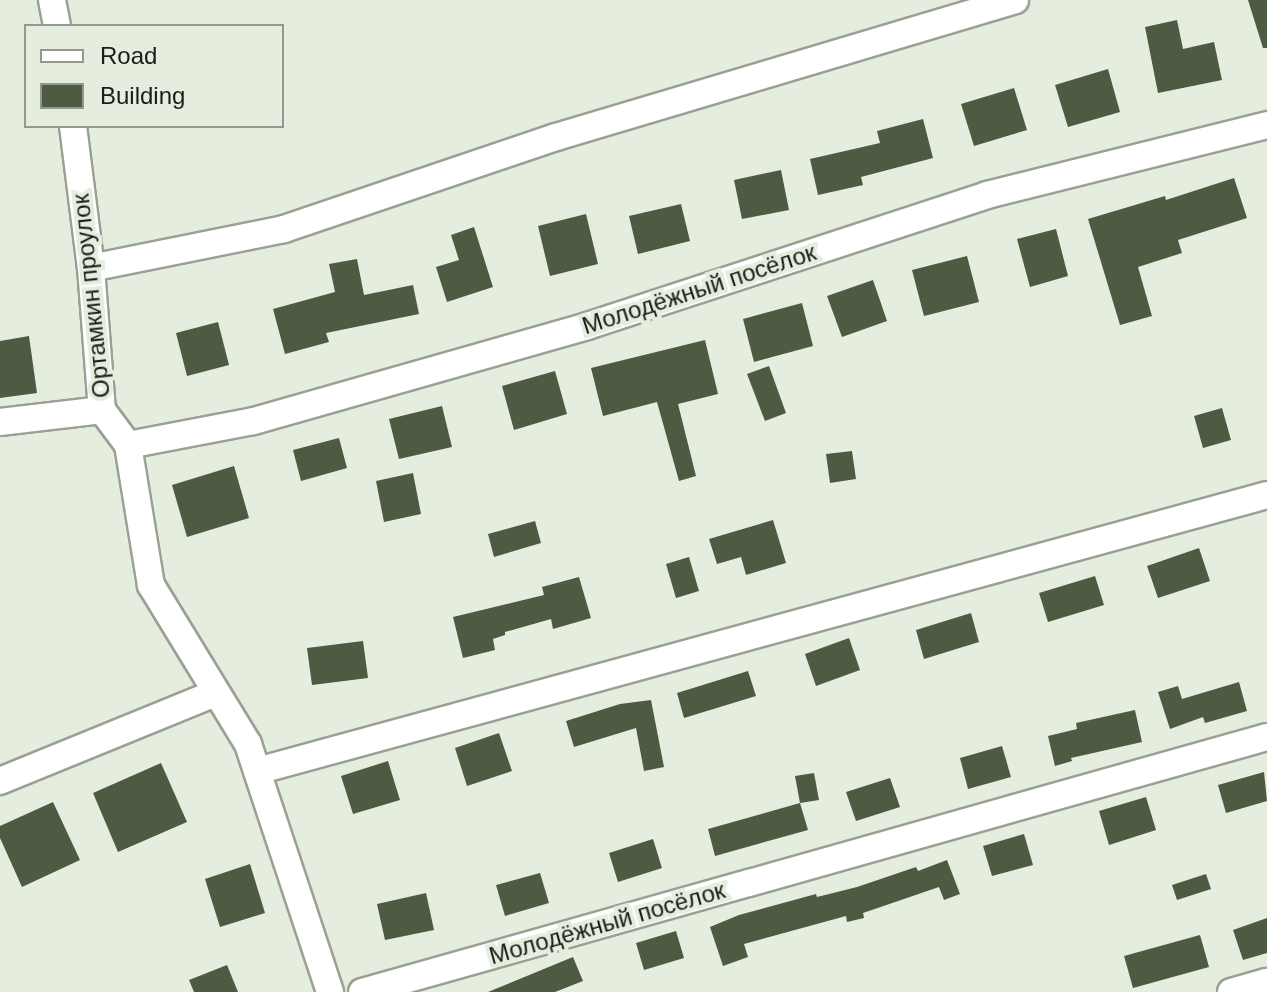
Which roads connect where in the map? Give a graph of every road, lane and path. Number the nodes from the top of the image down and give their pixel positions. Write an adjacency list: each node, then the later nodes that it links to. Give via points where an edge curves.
1 (52, 0): 3 (street)
2 (1015, 0): 6 (street, via 556,137 284,229)
3 (57, 24)
4 (1267, 125): 9 (street, Молодёжный посёлок, via 987,195 587,326 254,421)
5 (73, 128): 6 (street, Ортамкин проулок)
6 (91, 268): 7 (street, Ортамкин проулок)
7 (102, 410): 8 (street); 9 (street, Ортамкин проулок)
8 (0, 422)
9 (128, 445): 11 (street, Ортамкин проулок, via 151,585)
10 (1267, 495): 13 (street)
11 (216, 693): 13 (street, Ортамкин проулок, via 248,744); 14 (street)
12 (1267, 737): 17 (street, Молодёжный посёлок)
13 (257, 771): 16 (street, Ортамкин проулок)
14 (0, 781)
15 (1267, 982): 18 (street)
16 (330, 992)
17 (362, 992)
18 (1231, 992)

